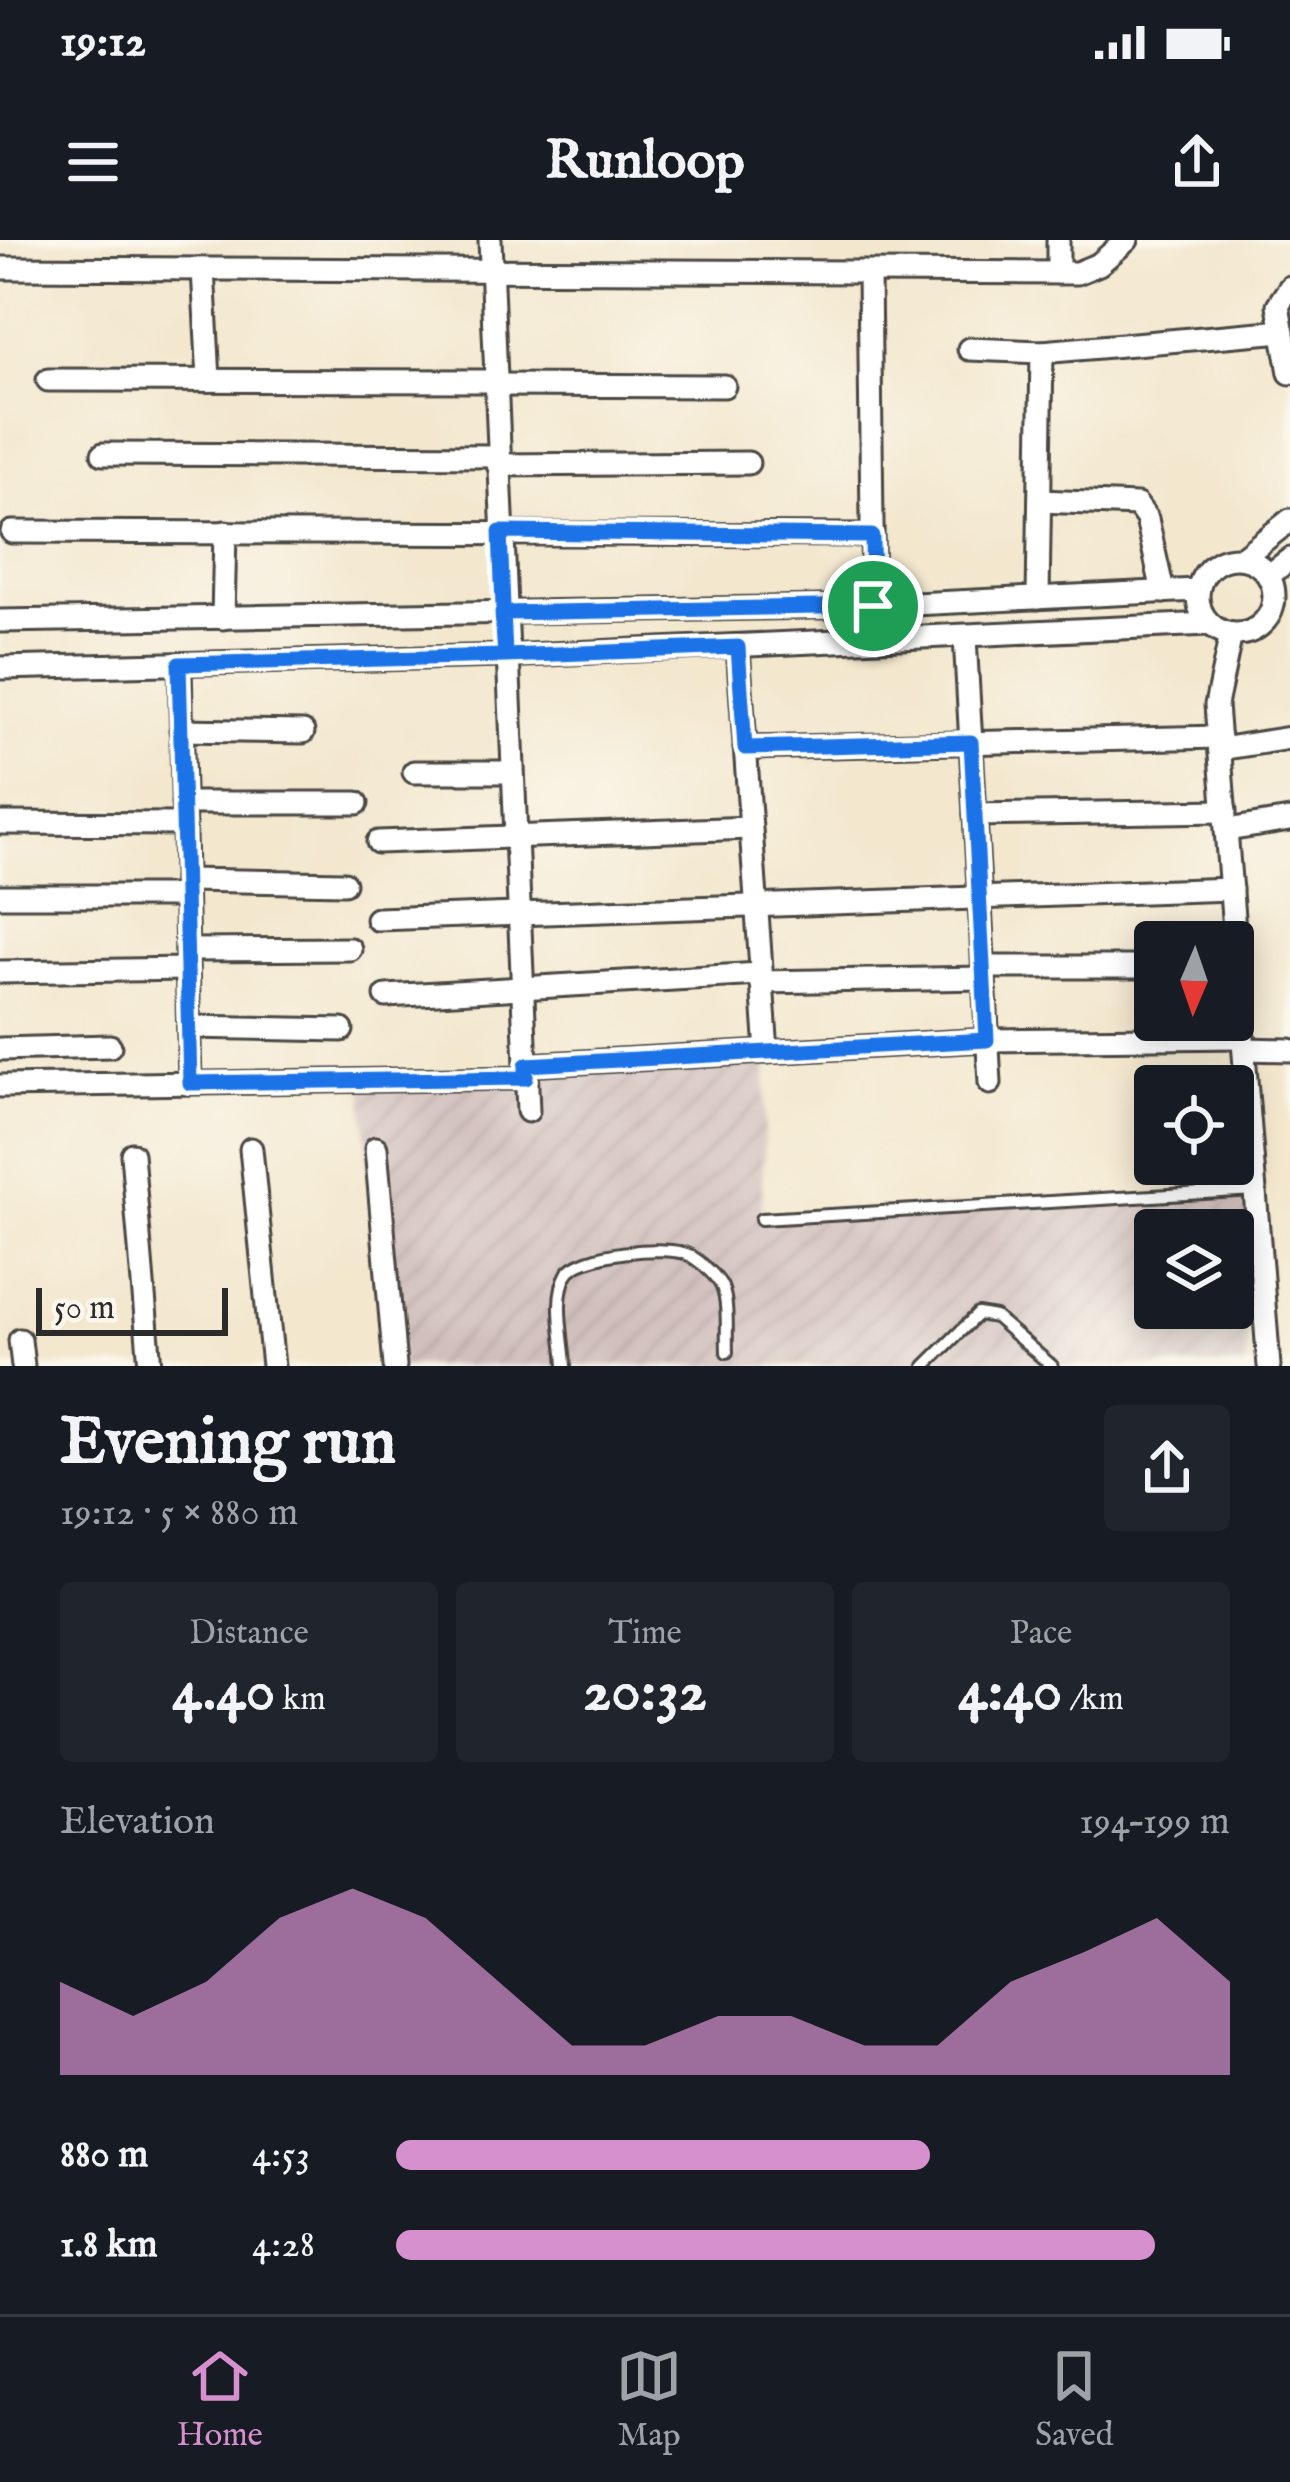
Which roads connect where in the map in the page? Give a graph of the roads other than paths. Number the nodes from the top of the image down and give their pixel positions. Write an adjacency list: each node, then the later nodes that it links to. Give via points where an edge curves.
1 (490, 240): 6 (street)
2 (1058, 240): 8 (street)
3 (1127, 240): 8 (street, via 1090,270)
4 (0, 268): 5 (street)
5 (203, 268): 6 (street); 15 (street)
6 (491, 268): 7 (street); 16 (street)
7 (869, 273): 8 (street); 26 (street)
8 (1058, 273)
9 (1290, 287): 10 (street, via 1279,299)
10 (1283, 331): 12 (street); 13 (street)
11 (969, 349): 12 (street)
12 (1042, 352): 21 (street)
13 (1290, 373)
14 (48, 380): 15 (street)
15 (209, 380): 16 (street)
16 (495, 383): 17 (street); 19 (street)
17 (724, 386)
18 (103, 454): 19 (street)
19 (498, 460): 20 (street); 25 (street)
20 (748, 463)
21 (1040, 501): 31 (street, via 1137,505); 32 (street)
22 (1290, 520): 27 (street)
23 (12, 532): 24 (street)
24 (225, 532): 25 (street); 35 (street)
25 (500, 532): 26 (street); 34 (street)
26 (872, 536): 33 (street)
27 (1242, 558): 29 (street); 30 (street, via 1218,562)
28 (1290, 559): 29 (street)
29 (1277, 585): 37 (street)
30 (1197, 590): 31 (street); 39 (street)
31 (1163, 592): 32 (street)
32 (1038, 598): 33 (street)
33 (873, 606): 34 (street)
34 (502, 613): 35 (street); 43 (street)
35 (223, 617): 38 (street)
36 (1290, 619): 37 (street)
37 (1266, 620): 40 (street)
38 (0, 621)
39 (1209, 624): 40 (street); 41 (street)
40 (1231, 634): 50 (street, via 1216,705)
41 (965, 637): 42 (street); 49 (street)
42 (738, 647): 43 (street); 51 (street)
43 (505, 656): 44 (street); 53 (street)
44 (179, 664): 45 (street); 46 (street)
45 (0, 668)
46 (181, 730): 47 (street); 55 (street)
47 (303, 733)
48 (1290, 738): 50 (street)
49 (971, 742): 50 (street); 51 (street); 56 (street)
50 (1220, 743): 57 (street)
51 (745, 748): 60 (street)
52 (414, 772): 53 (street)
53 (511, 772): 61 (street)
54 (357, 803): 55 (street)
55 (183, 814): 59 (street); 64 (street)
56 (975, 814): 57 (street); 66 (street)
57 (1226, 820): 58 (street); 65 (street)
58 (1290, 820)
59 (0, 823)
60 (750, 828): 61 (street); 68 (street)
61 (514, 839): 62 (street); 69 (street)
62 (379, 842)
63 (344, 883): 64 (street)
64 (185, 888): 67 (street); 73 (street)
65 (1231, 889): 66 (street); 71 (street)
66 (979, 895): 68 (street); 76 (street)
67 (0, 896)
68 (756, 905): 69 (street); 77 (street)
69 (518, 917): 70 (street); 78 (street)
70 (377, 919)
71 (1233, 921)
72 (350, 949): 73 (street)
73 (187, 960): 75 (street); 80 (street)
74 (1134, 968): 76 (street)
75 (0, 972)
76 (983, 973): 77 (street); 82 (street)
77 (760, 978): 78 (street); 87 (street)
78 (522, 988): 79 (street); 88 (street)
79 (386, 995)
80 (188, 1027): 81 (street); 89 (street)
81 (342, 1030)
82 (987, 1040): 83 (street); 87 (street); 90 (street)
83 (1243, 1042): 86 (street); 96 (street)
84 (110, 1046): 85 (street)
85 (0, 1049)
86 (1290, 1050)
87 (767, 1052): 88 (street)
88 (526, 1072): 89 (street); 92 (street)
89 (190, 1083): 91 (street)
90 (990, 1083)
91 (0, 1086)
92 (528, 1111)
93 (376, 1148): 103 (street)
94 (251, 1149): 102 (street)
95 (131, 1154): 101 (street)
96 (1255, 1190): 97 (lane); 107 (street)
97 (761, 1219)
98 (20, 1340): 100 (street)
99 (727, 1352): 104 (lane, via 722,1288 709,1270 685,1253 646,1252 583,1259 567,1273)
100 (22, 1366)
101 (150, 1366)
102 (273, 1366)
103 (395, 1366)
104 (565, 1366)
105 (925, 1366): 106 (lane, via 978,1314 995,1317)
106 (1052, 1366)
107 (1269, 1366)

